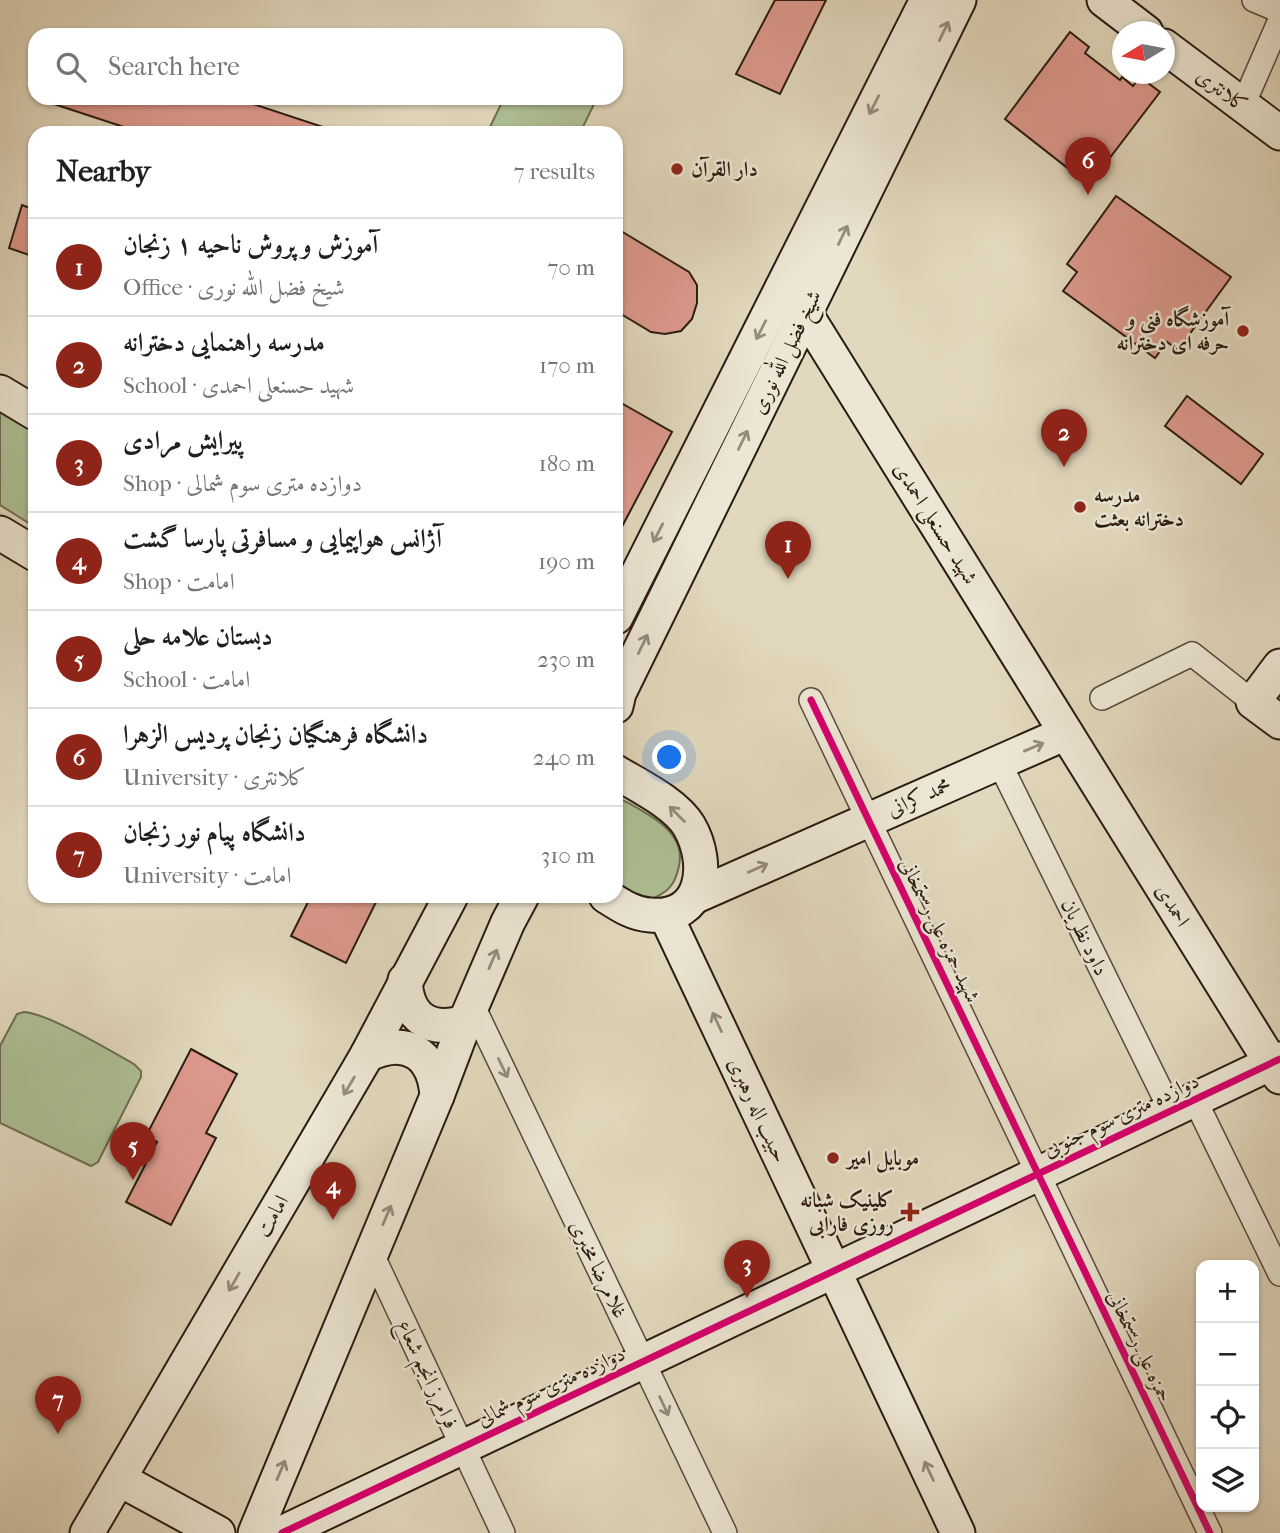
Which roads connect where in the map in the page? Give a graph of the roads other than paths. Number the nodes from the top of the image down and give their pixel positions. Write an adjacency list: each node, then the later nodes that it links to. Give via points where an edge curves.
1 (927, 0): 10 (main road, شیخ فضل الله نوری, one-way to 10)
2 (959, 0): 11 (main road, شیخ فضل الله نوری, one-way to 2)
3 (1104, 0): 6 (main road)
4 (1254, 0): 5 (street)
5 (1280, 19): 8 (street)
6 (1132, 21)
7 (1175, 54): 8 (main road, کلانتری)
8 (1243, 105): 9 (main road, کلانتری)
9 (1280, 133)
10 (782, 288): 11 (main road, شهید حسنعلی احمدی); 16 (main road, شیخ فضل الله نوری, one-way to 16)
11 (805, 313): 18 (main road, شیخ فضل الله نوری, one-way to 11); 23 (main road, شهید حسنعلی احمدی)
12 (0, 392): 13 (main road)
13 (28, 409)
14 (0, 533): 15 (main road)
15 (28, 550)
16 (623, 603)
17 (1280, 666): 21 (main road)
18 (623, 685)
19 (1102, 698): 21 (street, via 1192,654)
20 (811, 700): 26 (street, شهید حمزه علی رستمخانی)
21 (1253, 702): 22 (main road)
22 (1280, 722)
23 (1066, 733): 24 (main road, محمد کرانی, one-way to 23); 35 (main road, احمدی)
24 (999, 762): 26 (main road, محمد کرانی); 37 (street, داود نظریان)
25 (623, 776): 27 (main road, one-way to 25, via 702,876 689,825 665,802)
26 (869, 820): 27 (main road, محمد کرانی, one-way to 26); 38 (street, شهید حمزه علی رستمخانی)
27 (696, 896): 31 (main road, محمد کرانی)
28 (447, 903): 32 (main road, امامت)
29 (518, 903): 33 (main road, one-way to 29)
30 (618, 903): 31 (main road, via 631,911)
31 (666, 916): 40 (main road, حبیب اله رهبری, one-way to 31)
32 (405, 980): 33 (main road, via 406,998 415,1014 430,1024 448,1028); 34 (main road, امامت)
33 (469, 1014): 36 (main road); 42 (street, غلامرضا مخبری, one-way to 42)
34 (367, 1055): 36 (main road, via 400,1046 416,1052 429,1063); 44 (main road, امامت, one-way to 44)
35 (1277, 1067): 37 (main road, دوازده متری سوم جنوبی)
36 (437, 1096): 39 (main road, one-way to 36)
37 (1183, 1105): 38 (main road, دوازده متری سوم جنوبی); 41 (street, داود نظریان)
38 (1038, 1174): 40 (main road, دوازده متری سوم جنوبی); 52 (street, حمزه علی رستمخانی)
39 (371, 1252): 43 (street, فرامرز انجم شعاع); 47 (main road, one-way to 39)
40 (834, 1271): 42 (main road, دوازده متری سوم شمالی); 51 (main road, حبیب اله رهبری, one-way to 40)
41 (1280, 1274)
42 (643, 1362): 43 (main road, دوازده متری سوم شمالی); 50 (street, غلامرضا مخبری, one-way to 50)
43 (463, 1447): 48 (main road, دوازده متری سوم شمالی); 49 (street, فرامرز انجم شعاع)
44 (119, 1479): 45 (main road, امامت); 46 (main road)
45 (87, 1533)
46 (218, 1533)
47 (255, 1533)
48 (282, 1533)
49 (503, 1533)
50 (725, 1533)
51 (958, 1533)
52 (1210, 1533)

